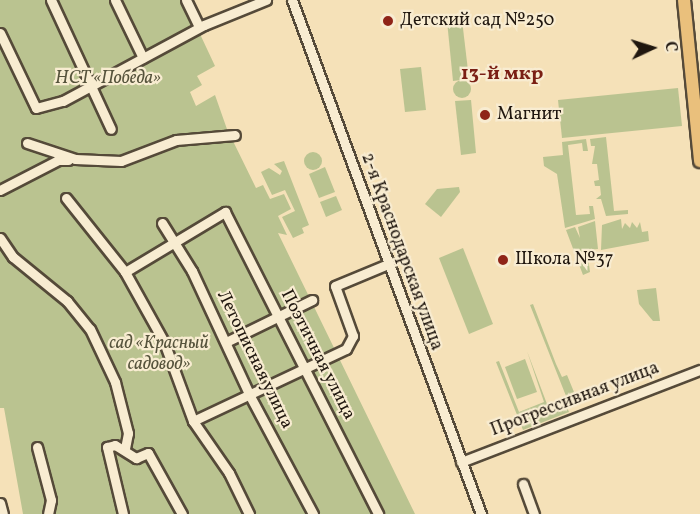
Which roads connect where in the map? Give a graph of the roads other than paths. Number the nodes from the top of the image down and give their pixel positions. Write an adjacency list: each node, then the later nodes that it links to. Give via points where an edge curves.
1 (51, 0): 10 (street)
2 (115, 0): 9 (street)
3 (186, 0): 7 (street)
4 (266, 0): 7 (street)
5 (291, 0): 21 (street, 2-я Краснодарская улица)
6 (684, 0): 15 (main road)
7 (199, 27): 9 (street)
8 (0, 33): 10 (street, via 36,108 63,101)
9 (144, 58): 10 (street)
10 (92, 86): 11 (street)
11 (111, 129)
12 (236, 135): 14 (street, via 176,140 129,161)
13 (27, 143): 14 (street)
14 (75, 159): 16 (street, via 58,160)
15 (700, 161)
16 (0, 190)
17 (66, 198): 22 (street)
18 (162, 223): 20 (street, Летописная улица)
19 (0, 238): 31 (street, via 13,257 67,301 90,329 115,382 128,433)
20 (175, 242): 22 (street); 24 (street, Поэтичная улица, via 225,212); 25 (street, Летописная улица)
21 (388, 264): 26 (street, via 335,286 353,336 346,349); 32 (street, 2-я Краснодарская улица)
22 (125, 272): 29 (street, via 164,342)
23 (312, 300): 24 (street)
24 (279, 316): 25 (street); 26 (street, Поэтичная улица)
25 (226, 342): 28 (street, Летописная улица)
26 (305, 368): 28 (street); 41 (street, Поэтичная улица)
27 (700, 369): 32 (street, Прогрессивная улица)
28 (250, 396): 29 (street); 40 (street, Летописная улица)
29 (194, 421): 39 (street, via 229,472)
30 (37, 447): 36 (street, via 51,500)
31 (125, 449): 37 (street, via 107,447); 38 (street, via 136,458 148,453)
32 (461, 462): 42 (street, 2-я Краснодарская улица)
33 (524, 484): 43 (street)
34 (0, 503): 35 (street)
35 (3, 514)
36 (48, 514)
37 (123, 514)
38 (182, 514)
39 (249, 514)
40 (313, 514)
41 (378, 514)
42 (481, 514)
43 (534, 514)

